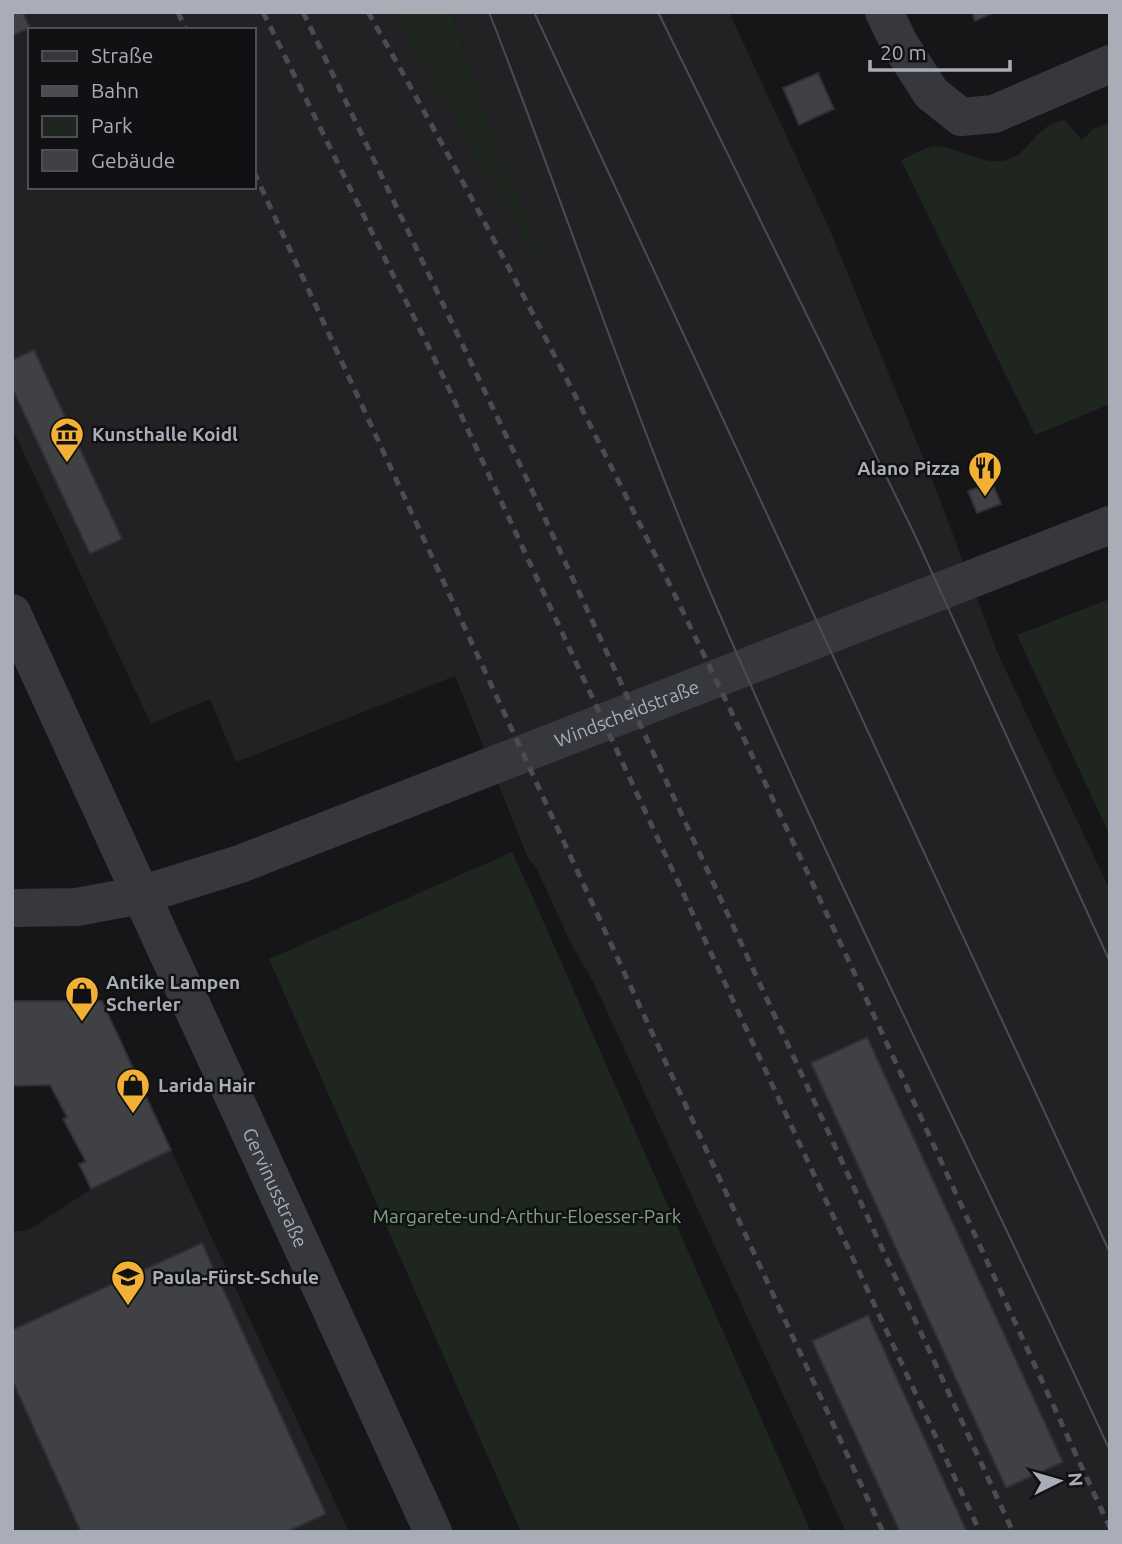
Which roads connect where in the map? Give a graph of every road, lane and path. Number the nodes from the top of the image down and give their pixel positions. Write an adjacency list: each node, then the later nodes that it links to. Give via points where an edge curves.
1 (884, 12): 2 (street, via 931,93 961,117 995,114)
2 (1110, 64)
3 (1110, 525): 5 (street, Windscheidstraße, via 252,859)
4 (12, 613): 5 (street, Gervinusstraße)
5 (141, 895): 6 (street, Windscheidstraße, via 77,907); 7 (street, Gervinusstraße)
6 (12, 908)
7 (433, 1532)

